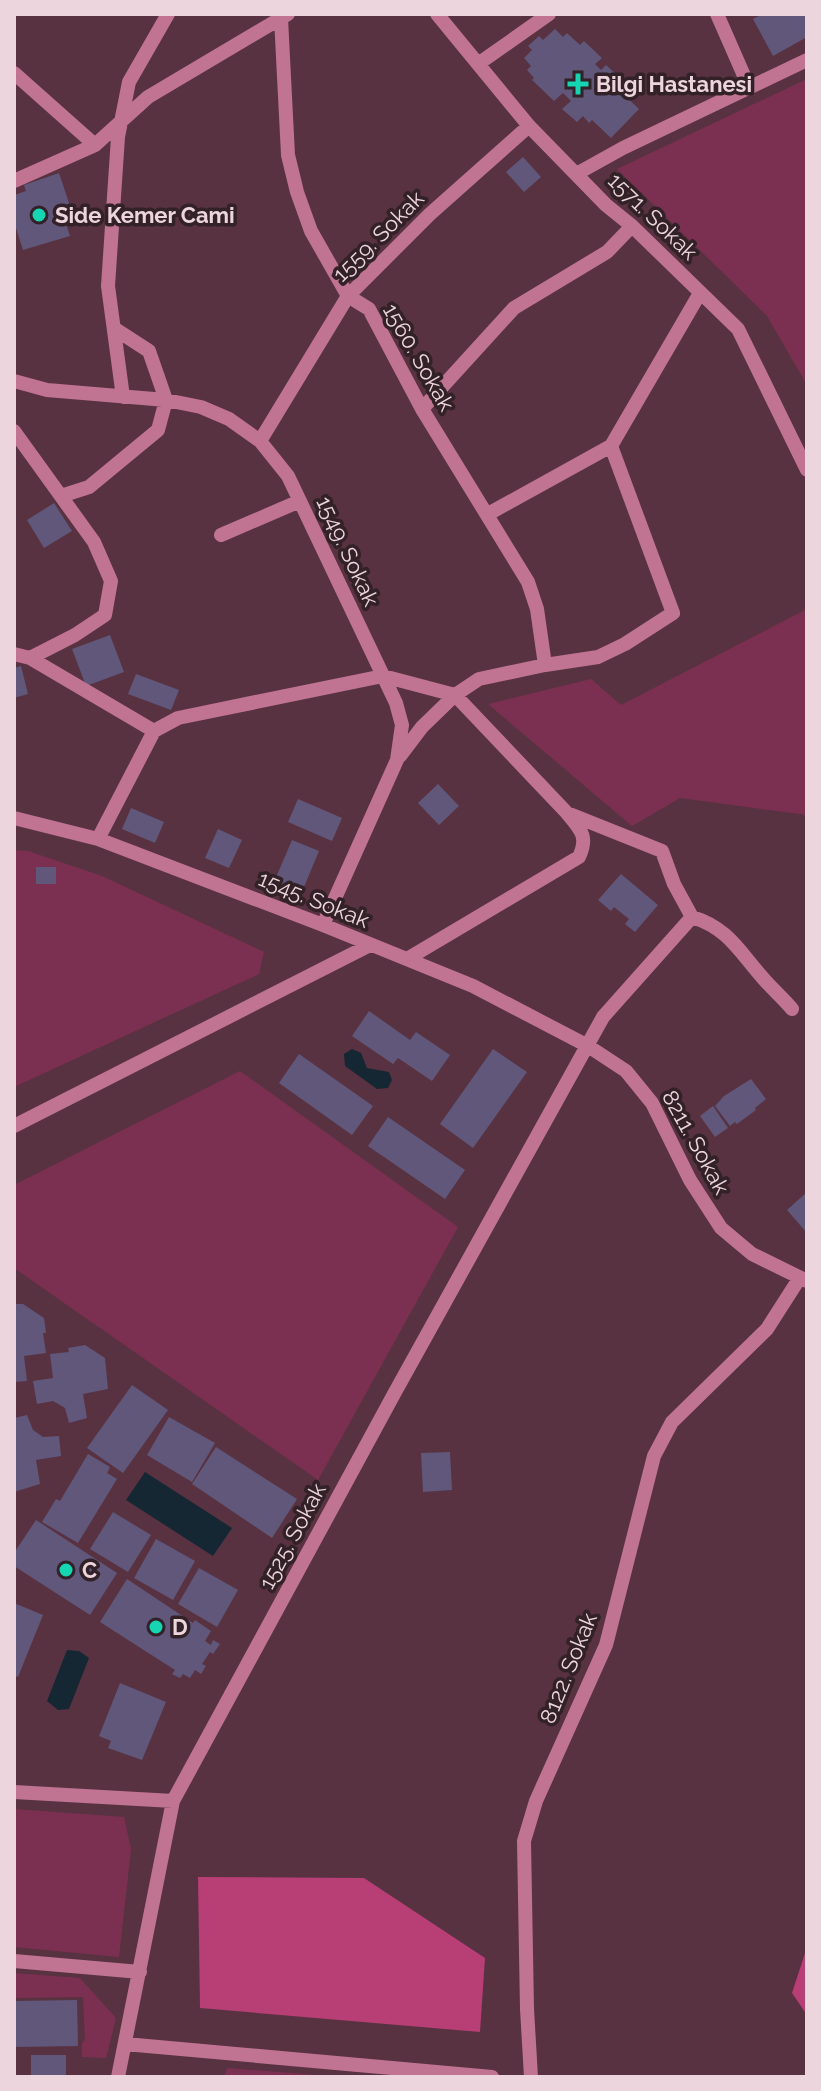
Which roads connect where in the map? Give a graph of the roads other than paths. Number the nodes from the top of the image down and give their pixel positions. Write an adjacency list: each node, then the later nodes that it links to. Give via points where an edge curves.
1 (168, 14): 10 (street, via 129,82)
2 (437, 14): 7 (street, 1571. Sokak)
3 (549, 14): 7 (street)
4 (717, 14): 9 (street)
5 (285, 16): 10 (street, via 148,97); 17 (street, 1560. Sokak, via 288,155 311,231)
6 (807, 60): 9 (street)
7 (478, 64): 11 (street, 1571. Sokak)
8 (14, 73): 12 (street)
9 (749, 87): 13 (street)
10 (120, 122): 12 (street); 18 (street, via 108,286)
11 (529, 126): 13 (street, 1571. Sokak); 17 (street, 1559. Sokak)
12 (95, 145): 14 (street)
13 (578, 173): 15 (street, 1571. Sokak)
14 (14, 181)
15 (632, 226): 16 (street, 1571. Sokak); 22 (street, via 607,252 514,308)
16 (700, 293): 25 (street); 26 (street, 1571. Sokak, via 738,329)
17 (348, 296): 22 (street, 1560. Sokak, via 369,309); 24 (street, 1559. Sokak)
18 (115, 329): 20 (street); 21 (street, via 149,351)
19 (14, 381): 20 (street, 1549. Sokak, via 47,390)
20 (123, 397): 21 (street, 1549. Sokak)
21 (166, 400): 24 (street, 1549. Sokak, via 229,419); 27 (street, via 158,430 89,487)
22 (422, 409): 29 (street, 1560. Sokak)
23 (14, 431): 27 (street)
24 (260, 441): 28 (street, 1549. Sokak)
25 (611, 446): 29 (street); 33 (street, via 673,613 598,657)
26 (807, 470)
27 (61, 496): 32 (street, via 94,542 111,581 105,615)
28 (300, 501): 30 (street); 34 (street, 1549. Sokak)
29 (488, 514): 33 (street, 1560. Sokak, via 528,582)
30 (221, 535)
31 (14, 654): 32 (street)
32 (30, 658): 36 (street)
33 (545, 665): 35 (street, via 479,679)
34 (383, 676): 35 (street); 36 (street, via 178,718); 37 (street, 1549. Sokak, via 402,725)
35 (455, 695): 37 (street); 38 (street)
36 (154, 731): 40 (street)
37 (397, 760): 42 (street, 1549. Sokak)
38 (567, 813): 41 (street, via 662,851); 44 (street, via 582,832 585,845 579,857)
39 (14, 818): 40 (street, 1545. Sokak)
40 (98, 839): 42 (street, 1545. Sokak)
41 (692, 917): 45 (street, via 731,938); 46 (street, 1525. Sokak, via 603,1017)
42 (323, 925): 43 (street, 1545. Sokak)
43 (370, 945): 44 (street, 1545. Sokak); 47 (street)
44 (407, 959): 46 (street, 1545. Sokak, via 473,986)
45 (792, 1009)
46 (588, 1046): 48 (street, 8211. Sokak, via 626,1071 652,1103 721,1228 752,1254); 50 (street, 1525. Sokak)
47 (14, 1126)
48 (803, 1280): 56 (street, 8122. Sokak, via 767,1329 672,1422 654,1456 606,1645 536,1801 524,1841)
49 (14, 1792): 50 (street)
50 (173, 1801): 52 (street, 1525. Sokak)
51 (14, 1961): 52 (street)
52 (140, 1972): 53 (street, 1525. Sokak)
53 (125, 2044): 54 (street, 1525. Sokak); 55 (street)
54 (118, 2077)
55 (492, 2077)
56 (531, 2077)

